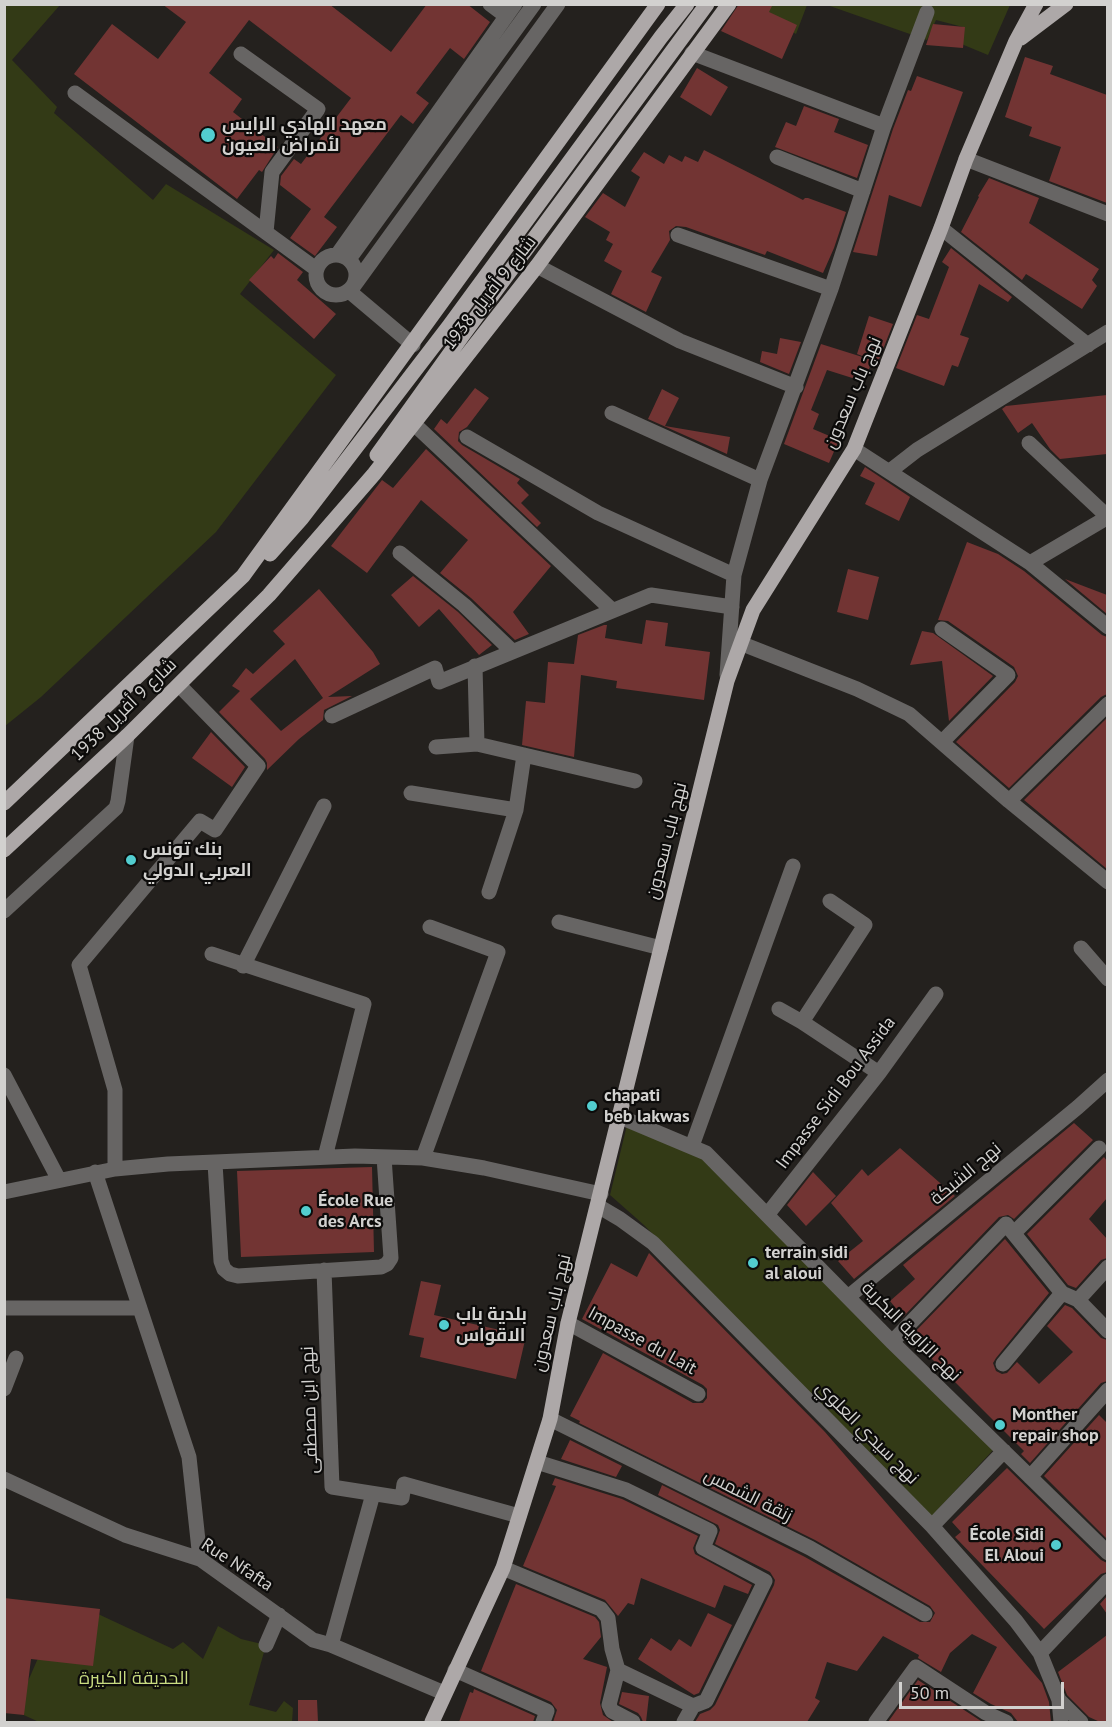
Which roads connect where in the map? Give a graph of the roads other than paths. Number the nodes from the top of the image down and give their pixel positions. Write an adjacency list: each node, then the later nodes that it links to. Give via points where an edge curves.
1 (490, 4): 10 (street)
2 (534, 4): 24 (street)
3 (558, 4): 27 (street)
4 (658, 4): 30 (main road, شارع 9 أفريل 1938)
5 (687, 4): 44 (main road, شارع 9 أفريل 1938, via 302,518)
6 (706, 4): 45 (main road, شارع 9 أفريل 1938, via 368,469)
7 (729, 4): 13 (main road, شارع 9 أفريل 1938)
8 (1036, 4): 12 (main road, نهج باب سعدون)
9 (1066, 4): 12 (main road)
10 (510, 10): 24 (street)
11 (927, 12): 16 (street)
12 (1016, 41): 18 (main road, نهج باب سعدون)
13 (692, 53): 16 (street); 25 (main road, شارع 9 أفريل 1938)
14 (241, 54): 22 (street, via 318,109 272,172)
15 (75, 93): 22 (street)
16 (884, 126): 19 (street)
17 (777, 157): 19 (street)
18 (966, 159): 20 (street); 21 (main road, نهج باب سعدون)
19 (863, 192): 28 (street)
20 (1107, 214)
21 (940, 228): 31 (street); 37 (main road, نهج باب سعدون)
22 (266, 232): 26 (street)
23 (678, 235): 28 (street)
24 (343, 257): 26 (street, via 329,256); 27 (street, via 356,272)
25 (537, 266): 32 (street, via 680,340); 34 (main road, شارع 9 أفريل 1938)
26 (316, 269): 27 (street, via 317,284 323,292 339,296)
27 (351, 289): 30 (street)
28 (831, 289): 32 (street)
29 (1107, 332): 31 (street)
30 (413, 345): 44 (main road, شارع 9 أفريل 1938)
31 (1088, 345): 38 (street, via 917,450)
32 (796, 387): 39 (street)
33 (612, 413): 39 (street)
34 (414, 424): 45 (main road, شارع 9 أفريل 1938); 47 (street)
35 (467, 437): 43 (street, via 598,513)
36 (1029, 443): 40 (street)
37 (854, 449): 38 (street); 50 (main road, نهج باب سعدون, via 753,610)
38 (890, 471): 42 (street)
39 (760, 480): 43 (street)
40 (1107, 517): 42 (street)
41 (400, 553): 51 (street, via 464,605)
42 (1030, 563): 48 (street)
43 (734, 575): 46 (street)
44 (243, 576): 65 (main road, شارع 9 أفريل 1938)
45 (269, 595): 54 (main road, شارع 9 أفريل 1938)
46 (732, 607): 47 (street, via 651,595); 53 (street)
47 (612, 610): 51 (street)
48 (1107, 627)
49 (942, 629): 58 (street, via 1008,675)
50 (740, 644): 53 (main road, نهج باب سعدون); 58 (street, via 857,688 909,714)
51 (512, 651): 52 (street)
52 (475, 666): 56 (street, via 439,682 435,668); 59 (street)
53 (726, 681): 76 (main road, نهج باب سعدون)
54 (179, 685): 57 (main road, شارع 9 أفريل 1938); 94 (street, via 258,766 214,830 200,821 79,965 115,1090)
55 (1107, 704): 64 (street)
56 (332, 716)
57 (127, 736): 68 (main road, شارع 9 أفريل 1938); 73 (street, via 116,808)
58 (942, 742): 64 (street)
59 (477, 744): 60 (street); 61 (street)
60 (436, 747)
61 (524, 755): 62 (street); 67 (street)
62 (635, 781)
63 (411, 793): 67 (street)
64 (1009, 801): 70 (street)
65 (4, 803)
66 (324, 806): 79 (street)
67 (516, 810): 71 (street)
68 (4, 850)
69 (793, 866): 88 (street)
70 (1107, 882)
71 (489, 892)
72 (830, 901): 83 (street, via 865,925)
73 (4, 910)
74 (559, 922): 76 (street)
75 (430, 927): 92 (street, via 498,952)
76 (661, 948): 87 (main road, نهج باب سعدون)
77 (1081, 948): 80 (street)
78 (212, 954): 79 (street)
79 (243, 966): 90 (street, via 364,1004)
80 (1107, 979)
81 (936, 994): 84 (street, Impasse Sidi Bou Assida)
82 (779, 1009): 83 (street)
83 (802, 1022): 84 (street)
84 (879, 1073): 99 (street, Impasse Sidi Bou Assida)
85 (4, 1075): 96 (street)
86 (1107, 1080): 104 (street, نهج الشبكة)
87 (618, 1116): 88 (street, نهج الزاوية البكرية); 98 (main road, نهج باب سعدون)
88 (692, 1146): 99 (street, نهج الزاوية البكرية, via 706,1153)
89 (1099, 1148): 100 (street)
90 (325, 1156): 91 (street, نهج سيدي العلوي); 93 (street, نهج سيدي العلوي)
91 (384, 1157): 92 (street, نهج سيدي العلوي); 102 (street, via 391,1258 381,1267)
92 (423, 1158): 98 (street, نهج سيدي العلوي, via 484,1168)
93 (215, 1163): 94 (street, نهج سيدي العلوي); 102 (street, via 224,1269 238,1276)
94 (115, 1169): 95 (street, نهج سيدي العلوي)
95 (95, 1172): 96 (street, نهج سيدي العلوي); 107 (street)
96 (59, 1180): 97 (street, نهج سيدي العلوي)
97 (4, 1192)
98 (599, 1200): 108 (main road, نهج باب سعدون); 123 (street, نهج سيدي العلوي, via 653,1243)
99 (767, 1215): 104 (street, نهج الزاوية البكرية)
100 (1014, 1233): 103 (street); 110 (street, via 1006,1224)
101 (1107, 1267): 105 (street)
102 (324, 1270): 121 (street, نهج ابن مصطفى, via 332,1487)
103 (1062, 1293): 105 (street); 112 (street)
104 (848, 1297): 110 (street, نهج الزاوية البكرية)
105 (1078, 1300): 109 (street)
106 (4, 1308): 107 (street)
107 (140, 1308): 125 (street, via 189,1457)
108 (568, 1323): 115 (street, Impasse du Lait); 116 (main road, نهج باب سعدون)
109 (1107, 1331)
110 (892, 1342): 117 (street, نهج الزاوية البكرية)
111 (16, 1358): 113 (street)
112 (1003, 1364)
113 (4, 1389)
114 (1107, 1390): 119 (street)
115 (698, 1394)
116 (550, 1419): 118 (main road, نهج باب سعدون); 128 (street, زنقة الشمس, via 810,1548)
117 (1004, 1451): 119 (street, نهج الزاوية البكرية); 123 (street)
118 (537, 1462): 122 (main road, نهج باب سعدون); 137 (street, via 626,1490 710,1531 703,1548 765,1581 706,1701)
119 (1030, 1477): 124 (street, نهج الزاوية البكرية)
120 (4, 1479): 125 (street, Rue Nfafta, via 125,1535)
121 (373, 1494): 122 (street, نهج ابن مصطفى, via 402,1498 404,1484); 131 (street)
122 (519, 1516): 126 (main road, نهج باب سعدون)
123 (932, 1526): 132 (street, نهج سيدي العلوي)
124 (1107, 1554)
125 (200, 1559): 129 (street, Rue Nfafta)
126 (503, 1568): 133 (main road, نهج باب سعدون); 134 (street, via 606,1613)
127 (1107, 1581): 132 (street)
128 (925, 1614)
129 (279, 1615): 130 (street); 131 (street, Rue Nfafta, via 313,1640)
130 (266, 1645)
131 (331, 1645): 135 (street, Rue Nfafta)
132 (1040, 1653): 136 (street, نهج سيدي العلوي)
133 (455, 1670): 135 (main road, نهج باب سعدون); 139 (street, via 547,1711)
134 (618, 1670): 137 (street); 140 (street, via 609,1705 612,1711)
135 (444, 1693): 138 (main road, نهج باب سعدون)
136 (1059, 1700): 144 (street, نهج سيدي العلوي); 145 (street)
137 (693, 1706): 141 (street)
138 (432, 1722)
139 (543, 1722)
140 (633, 1722)
141 (684, 1722)
142 (876, 1722): 143 (street, via 916,1667)
143 (1006, 1722)
144 (1061, 1722)
145 (1081, 1722)

